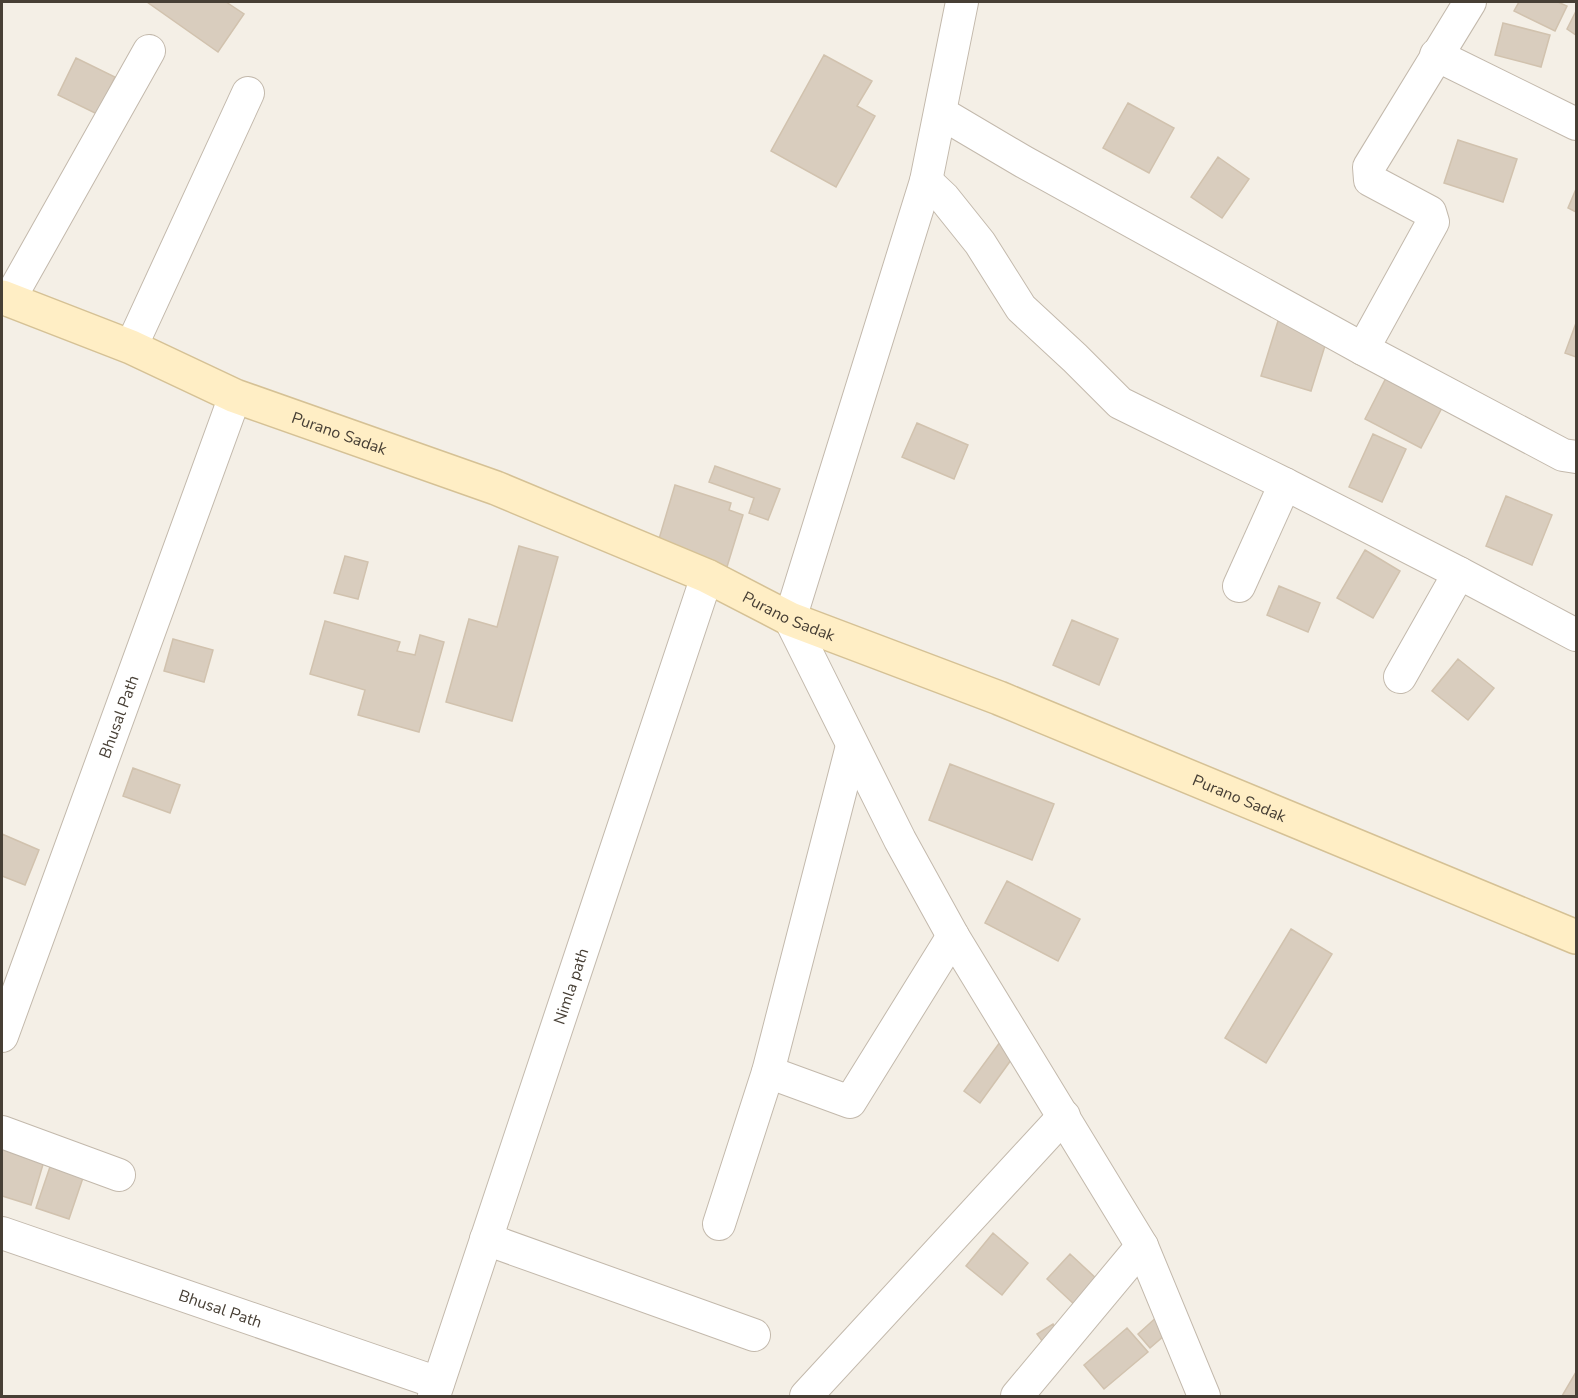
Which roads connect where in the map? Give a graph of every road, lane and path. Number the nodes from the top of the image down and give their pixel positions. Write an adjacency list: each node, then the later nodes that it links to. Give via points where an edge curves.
1 (962, 2): 6 (street)
2 (1470, 2): 4 (street)
3 (149, 51): 9 (street)
4 (1436, 55): 7 (street); 11 (street, via 1369,167 1370,180 1430,212 1433,222)
5 (248, 93): 10 (street)
6 (941, 113): 8 (street); 11 (street)
7 (1576, 124)
8 (926, 181): 14 (street, via 980,243 1022,308 1120,403); 18 (street)
9 (5, 298): 10 (main road, Purano Sadak)
10 (131, 347): 12 (main road, Purano Sadak)
11 (1363, 348): 13 (street, via 1563,455)
12 (235, 396): 16 (main road, Purano Sadak, via 496,488); 24 (street, Bhusal Path)
13 (1576, 457)
14 (1285, 484): 15 (street); 17 (street)
15 (1459, 573): 19 (street); 20 (street)
16 (707, 576): 18 (main road, Purano Sadak); 31 (street, Nimla path)
17 (1239, 586)
18 (790, 619): 21 (street); 23 (main road, Purano Sadak, via 999,698)
19 (1576, 635)
20 (1400, 677)
21 (852, 746): 22 (street); 25 (street)
22 (953, 936): 25 (street, via 850,1102); 26 (street)
23 (1576, 937)
24 (2, 1036)
25 (768, 1072): 29 (street)
26 (1064, 1116): 32 (street); 35 (street)
27 (2, 1132): 28 (street)
28 (119, 1175)
29 (719, 1224)
30 (2, 1233): 34 (street, Bhusal Path)
31 (486, 1239): 33 (street); 34 (street, Nimla path)
32 (1142, 1245): 36 (street); 37 (street)
33 (754, 1335)
34 (436, 1390)
35 (806, 1396)
36 (1017, 1396)
37 (1204, 1396)

